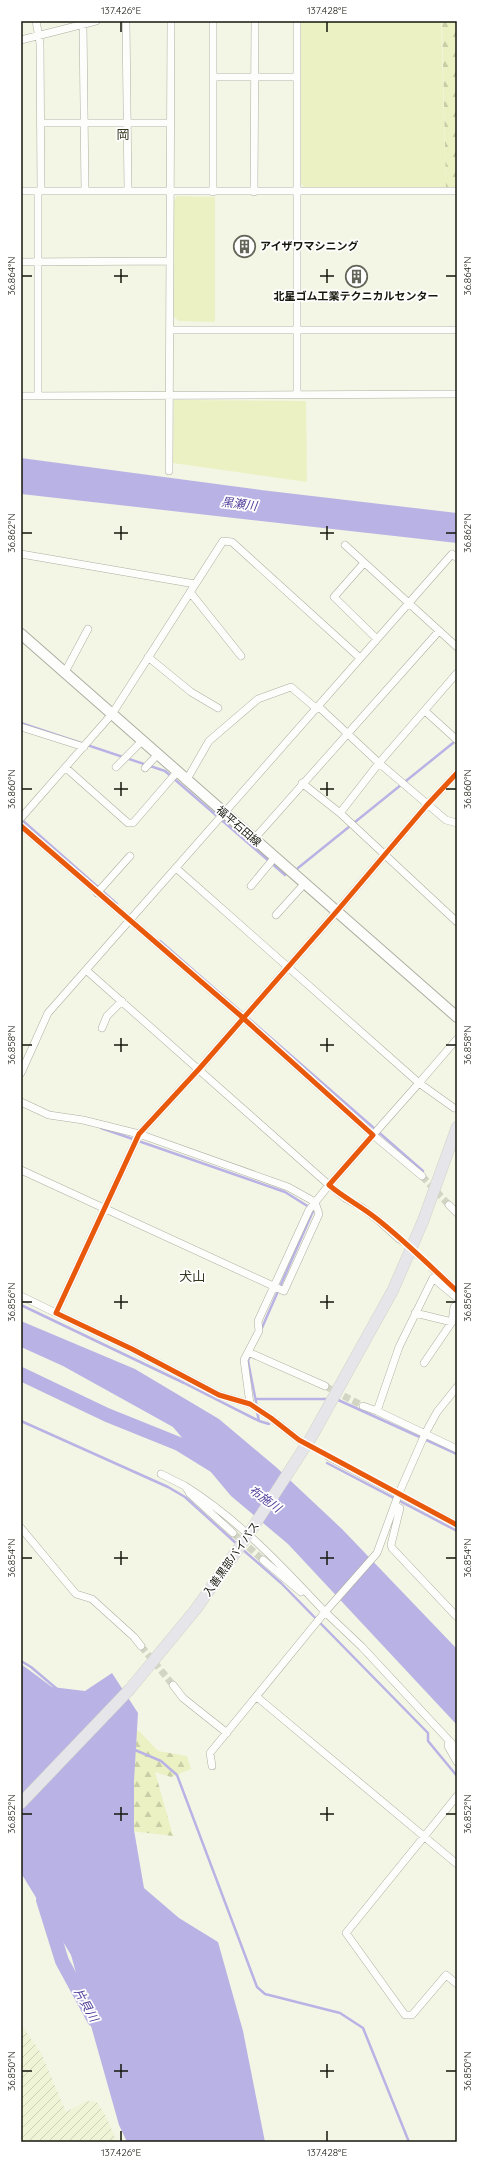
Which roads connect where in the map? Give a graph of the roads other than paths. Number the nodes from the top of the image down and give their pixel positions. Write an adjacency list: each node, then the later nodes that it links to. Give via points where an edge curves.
1 (36, 21): 9 (street)
2 (96, 21): 8 (street)
3 (126, 21): 16 (street)
4 (171, 21): 17 (street)
5 (213, 21): 12 (street)
6 (255, 21): 13 (street)
7 (297, 21): 11 (street)
8 (83, 24): 9 (street); 15 (street)
9 (39, 35): 10 (street); 14 (street)
10 (21, 40)
11 (297, 76): 13 (street); 25 (street)
12 (213, 77): 13 (street); 23 (street)
13 (254, 77): 24 (street)
14 (41, 122): 15 (street); 19 (street)
15 (84, 123): 16 (street); 20 (street)
16 (127, 123): 17 (street); 21 (street)
17 (170, 123): 26 (street)
18 (21, 191): 19 (street)
19 (40, 191): 20 (street); 29 (street)
20 (84, 191): 21 (street)
21 (128, 191): 26 (street)
22 (457, 191): 25 (street)
23 (213, 192): 24 (street); 26 (street)
24 (254, 192): 25 (street)
25 (297, 192): 31 (street)
26 (169, 193): 27 (street)
27 (170, 261): 29 (street); 30 (street)
28 (21, 262): 29 (street)
29 (37, 262): 36 (street)
30 (170, 330): 31 (street); 37 (street)
31 (295, 330): 32 (street); 34 (street)
32 (457, 330)
33 (457, 394): 34 (street)
34 (297, 395): 37 (street)
35 (21, 396): 36 (street)
36 (38, 396): 37 (street)
37 (170, 396): 38 (street)
38 (169, 471)
39 (345, 545): 42 (street)
40 (21, 554): 43 (street)
41 (457, 558): 45 (street, via 452,554)
42 (364, 563): 45 (street); 49 (street, via 334,597)
43 (195, 584): 44 (street); 53 (street, via 223,542 232,542)
44 (190, 592): 51 (street); 52 (street)
45 (408, 604): 47 (street); 49 (street)
46 (88, 629): 54 (street)
47 (439, 631): 50 (street); 61 (street)
48 (21, 634): 54 (main road, 福平石田線)
49 (377, 638): 53 (street)
50 (457, 647)
51 (242, 656)
52 (148, 657): 56 (street, via 191,692); 59 (street)
53 (360, 658): 57 (street)
54 (65, 672): 59 (main road, 福平石田線)
55 (457, 674): 58 (street)
56 (218, 708)
57 (318, 708): 61 (street); 72 (street, via 291,688 258,699 209,741); 75 (street)
58 (424, 711): 62 (street); 66 (street)
59 (112, 714): 63 (main road, 福平石田線); 64 (street)
60 (21, 727): 64 (street)
61 (346, 733): 66 (street); 73 (street)
62 (457, 740)
63 (142, 741): 65 (main road, 福平石田線); 67 (street)
64 (84, 747): 68 (street)
65 (157, 755): 69 (street); 70 (main road, 福平石田線)
66 (379, 763): 74 (street); 76 (street)
67 (116, 767)
68 (66, 768): 70 (street, via 128,823 133,823); 77 (street)
69 (145, 768)
70 (177, 772): 72 (main road, 福平石田線)
71 (457, 773): 74 (street)
72 (186, 780): 75 (main road, 福平石田線)
73 (302, 784): 76 (street); 80 (street)
74 (427, 805): 78 (street, via 446,820); 81 (street)
75 (224, 813): 80 (main road, 福平石田線); 84 (street)
76 (340, 814): 81 (street)
77 (21, 818)
78 (457, 823)
79 (21, 826): 87 (street)
80 (254, 839): 83 (main road, 福平石田線)
81 (384, 854): 88 (street); 91 (street)
82 (130, 856): 87 (street)
83 (275, 857): 85 (main road, 福平石田線); 86 (street)
84 (176, 868): 90 (street); 92 (street)
85 (305, 883): 88 (main road, 福平石田線); 89 (street)
86 (251, 886)
87 (97, 893): 90 (street)
88 (337, 911): 92 (street); 96 (main road, 福平石田線)
89 (276, 915)
90 (130, 921): 93 (street); 95 (street)
91 (457, 922)
92 (288, 967): 95 (street); 101 (street)
93 (86, 970): 94 (street); 100 (street, via 48,1013)
94 (122, 1002): 97 (street, via 107,1016); 99 (street)
95 (242, 1017): 99 (street); 106 (street)
96 (457, 1017)
97 (102, 1028)
98 (457, 1039): 101 (street)
99 (199, 1069): 105 (street); 109 (street)
100 (21, 1073)
101 (419, 1083): 103 (street); 106 (street)
102 (21, 1102): 105 (street, via 49,1115 83,1120)
103 (454, 1108)
104 (457, 1127): 142 (highway, 入善黒部バイパス, bridge, via 393,1290 312,1436)
105 (139, 1134): 110 (street, via 288,1187); 112 (street)
106 (373, 1135): 108 (street); 109 (street)
107 (21, 1170): 112 (street)
108 (422, 1176)
109 (329, 1185): 110 (street); 114 (street, via 362,1207)
110 (315, 1202): 116 (street); 116 (street, via 319,1214 284,1291)
111 (449, 1205): 113 (street)
112 (105, 1209): 116 (street); 121 (street)
113 (457, 1213)
114 (399, 1239)
115 (432, 1268): 117 (street)
116 (273, 1287): 124 (street, via 258,1321 259,1331)
117 (457, 1291)
118 (21, 1296): 121 (street)
119 (457, 1298): 122 (street, via 433,1278)
120 (457, 1304): 123 (street, via 454,1307)
121 (56, 1313): 128 (street, via 219,1395)
122 (415, 1313): 123 (street); 130 (street, via 394,1358)
123 (452, 1322): 125 (street)
124 (248, 1352): 126 (street); 128 (street, via 244,1360)
125 (424, 1363)
126 (325, 1386)
127 (457, 1387): 131 (street, via 437,1412)
128 (250, 1404): 132 (street)
129 (363, 1406): 130 (street)
130 (377, 1411): 131 (street)
131 (425, 1434): 133 (street); 137 (street)
132 (299, 1440)
133 (457, 1449)
134 (329, 1457): 137 (street)
135 (161, 1474): 136 (street)
136 (186, 1486): 141 (street, via 190,1494); 142 (street)
137 (399, 1494): 138 (street); 139 (street)
138 (395, 1506): 144 (street, via 377,1553); 145 (street, via 400,1508 392,1548)
139 (457, 1524)
140 (21, 1528): 146 (street, via 76,1594 92,1600)
141 (232, 1533)
142 (249, 1533): 144 (street); 155 (highway, 入善黒部バイパス, via 196,1610 130,1689)
143 (262, 1560): 144 (street)
144 (327, 1610): 148 (street); 150 (street)
145 (457, 1617)
146 (141, 1646)
147 (173, 1685): 149 (street, via 183,1698)
148 (257, 1697): 149 (street); 156 (street)
149 (227, 1732): 153 (street, via 210,1753)
150 (448, 1741): 151 (street); 152 (street)
151 (457, 1749)
152 (457, 1762)
153 (212, 1766)
154 (457, 1796): 156 (street)
155 (21, 1803)
156 (424, 1837): 157 (street); 158 (street, via 346,1933 405,2015 412,2015 446,1975)
157 (457, 1864)
158 (457, 1984)

